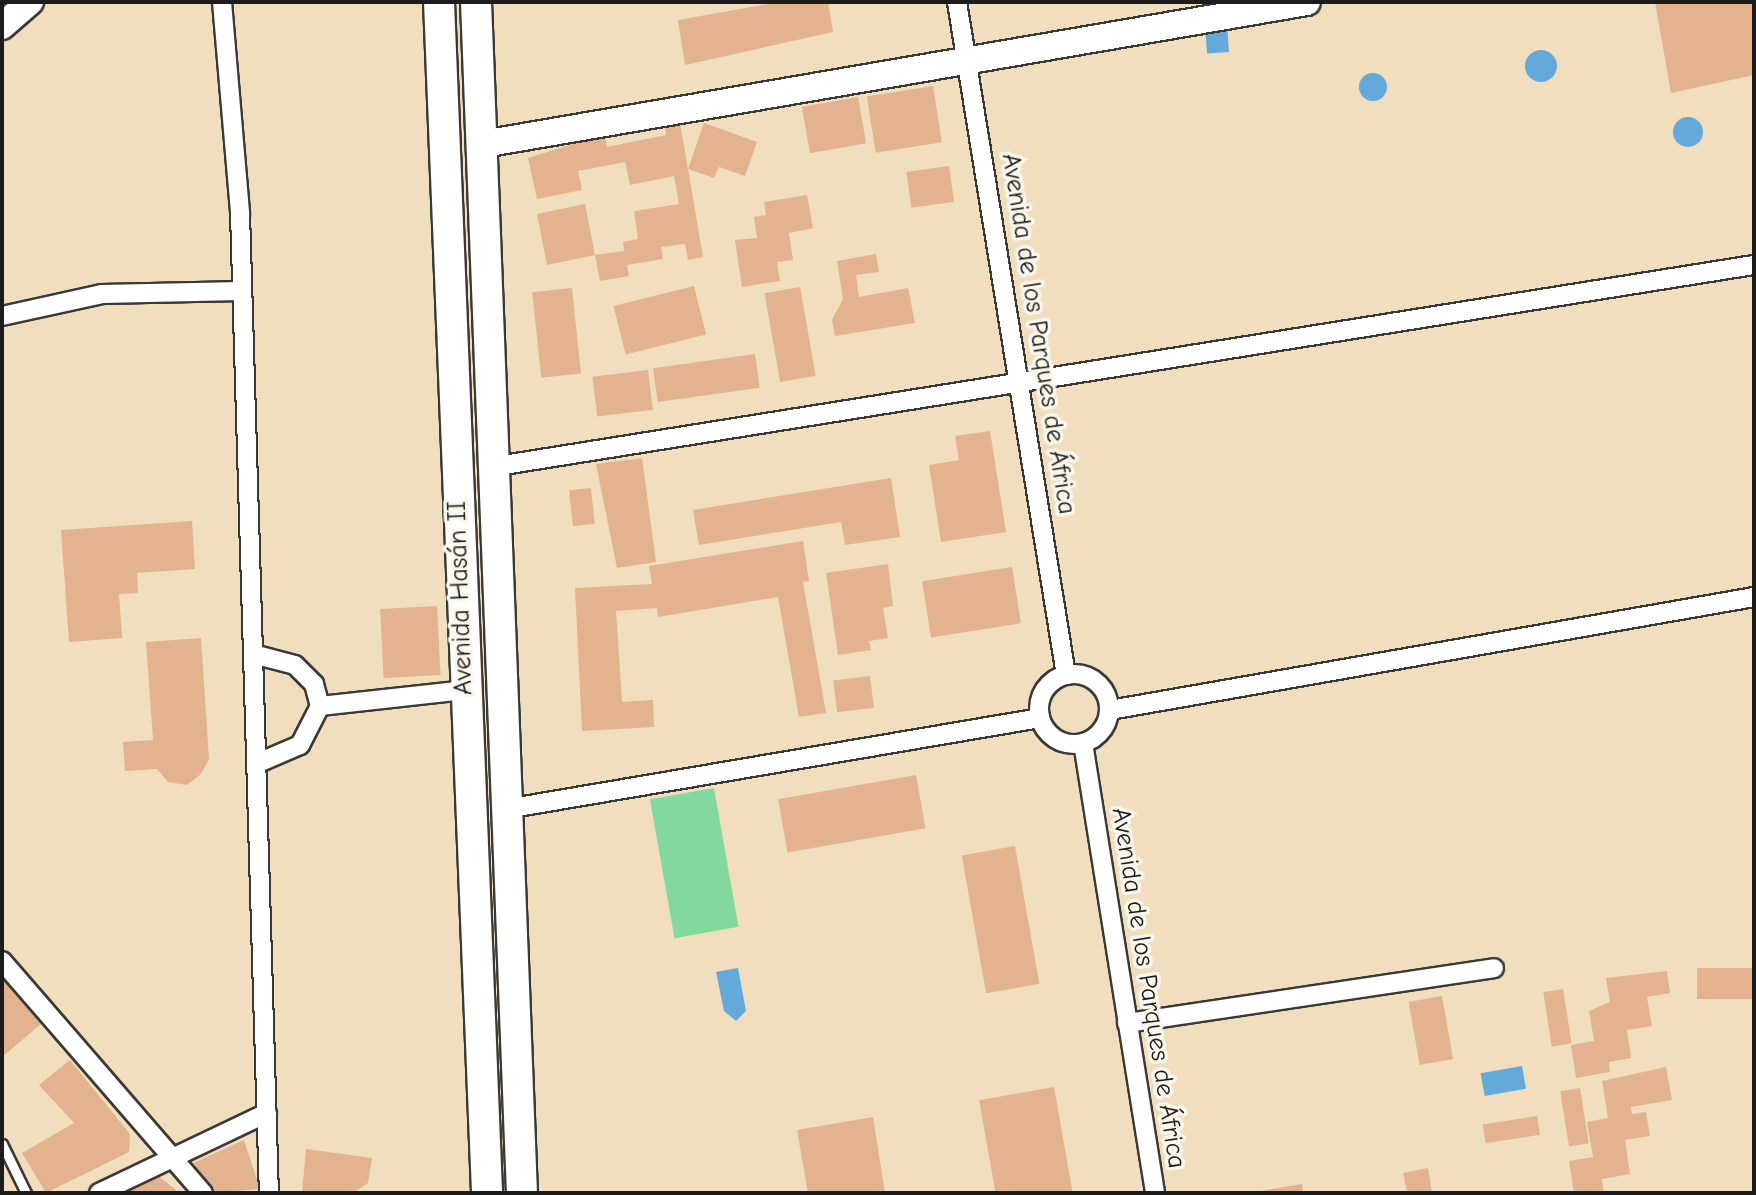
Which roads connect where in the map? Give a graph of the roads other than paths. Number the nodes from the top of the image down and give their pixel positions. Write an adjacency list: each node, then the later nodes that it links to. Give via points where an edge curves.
1 (222, 2): 9 (street)
2 (439, 2): 16 (main road, Avenida Hasán II)
3 (476, 2): 7 (main road, Avenida Hasán II)
4 (957, 2): 6 (street, Avenida de los Parques de África)
5 (1307, 2): 6 (street)
6 (966, 60): 7 (street); 11 (street, Avenida de los Parques de África)
7 (483, 144): 12 (main road, Avenida Hasán II)
8 (1754, 265): 11 (street)
9 (242, 291): 10 (street, via 102,294); 14 (street)
10 (2, 316)
11 (1020, 380): 12 (street); 15 (street, Avenida de los Parques de África)
12 (491, 467): 22 (main road, Avenida Hasán II)
13 (1754, 597): 18 (street)
14 (253, 654): 17 (street, via 305,673); 21 (street)
15 (1066, 675): 18 (street, via 1097,681); 19 (street, via 1042,694)
16 (464, 690): 17 (street); 33 (main road, Avenida Hasán II)
17 (320, 706): 21 (street, via 300,745)
18 (1110, 710): 20 (street, via 1102,731)
19 (1040, 718): 20 (street, via 1059,741); 22 (street)
20 (1083, 743): 25 (street, Avenida de los Parques de África)
21 (258, 763): 26 (street)
22 (506, 809): 34 (main road, Avenida Hasán II)
23 (2, 961): 28 (street)
24 (1494, 968): 25 (street)
25 (1127, 1023): 35 (street, Avenida de los Parques de África)
26 (267, 1113): 28 (street); 32 (street)
27 (2, 1144): 29 (lane)
28 (171, 1157): 30 (street); 31 (street)
29 (26, 1193)
30 (99, 1193)
31 (203, 1193)
32 (269, 1193)
33 (487, 1193)
34 (522, 1193)
35 (1155, 1193)

